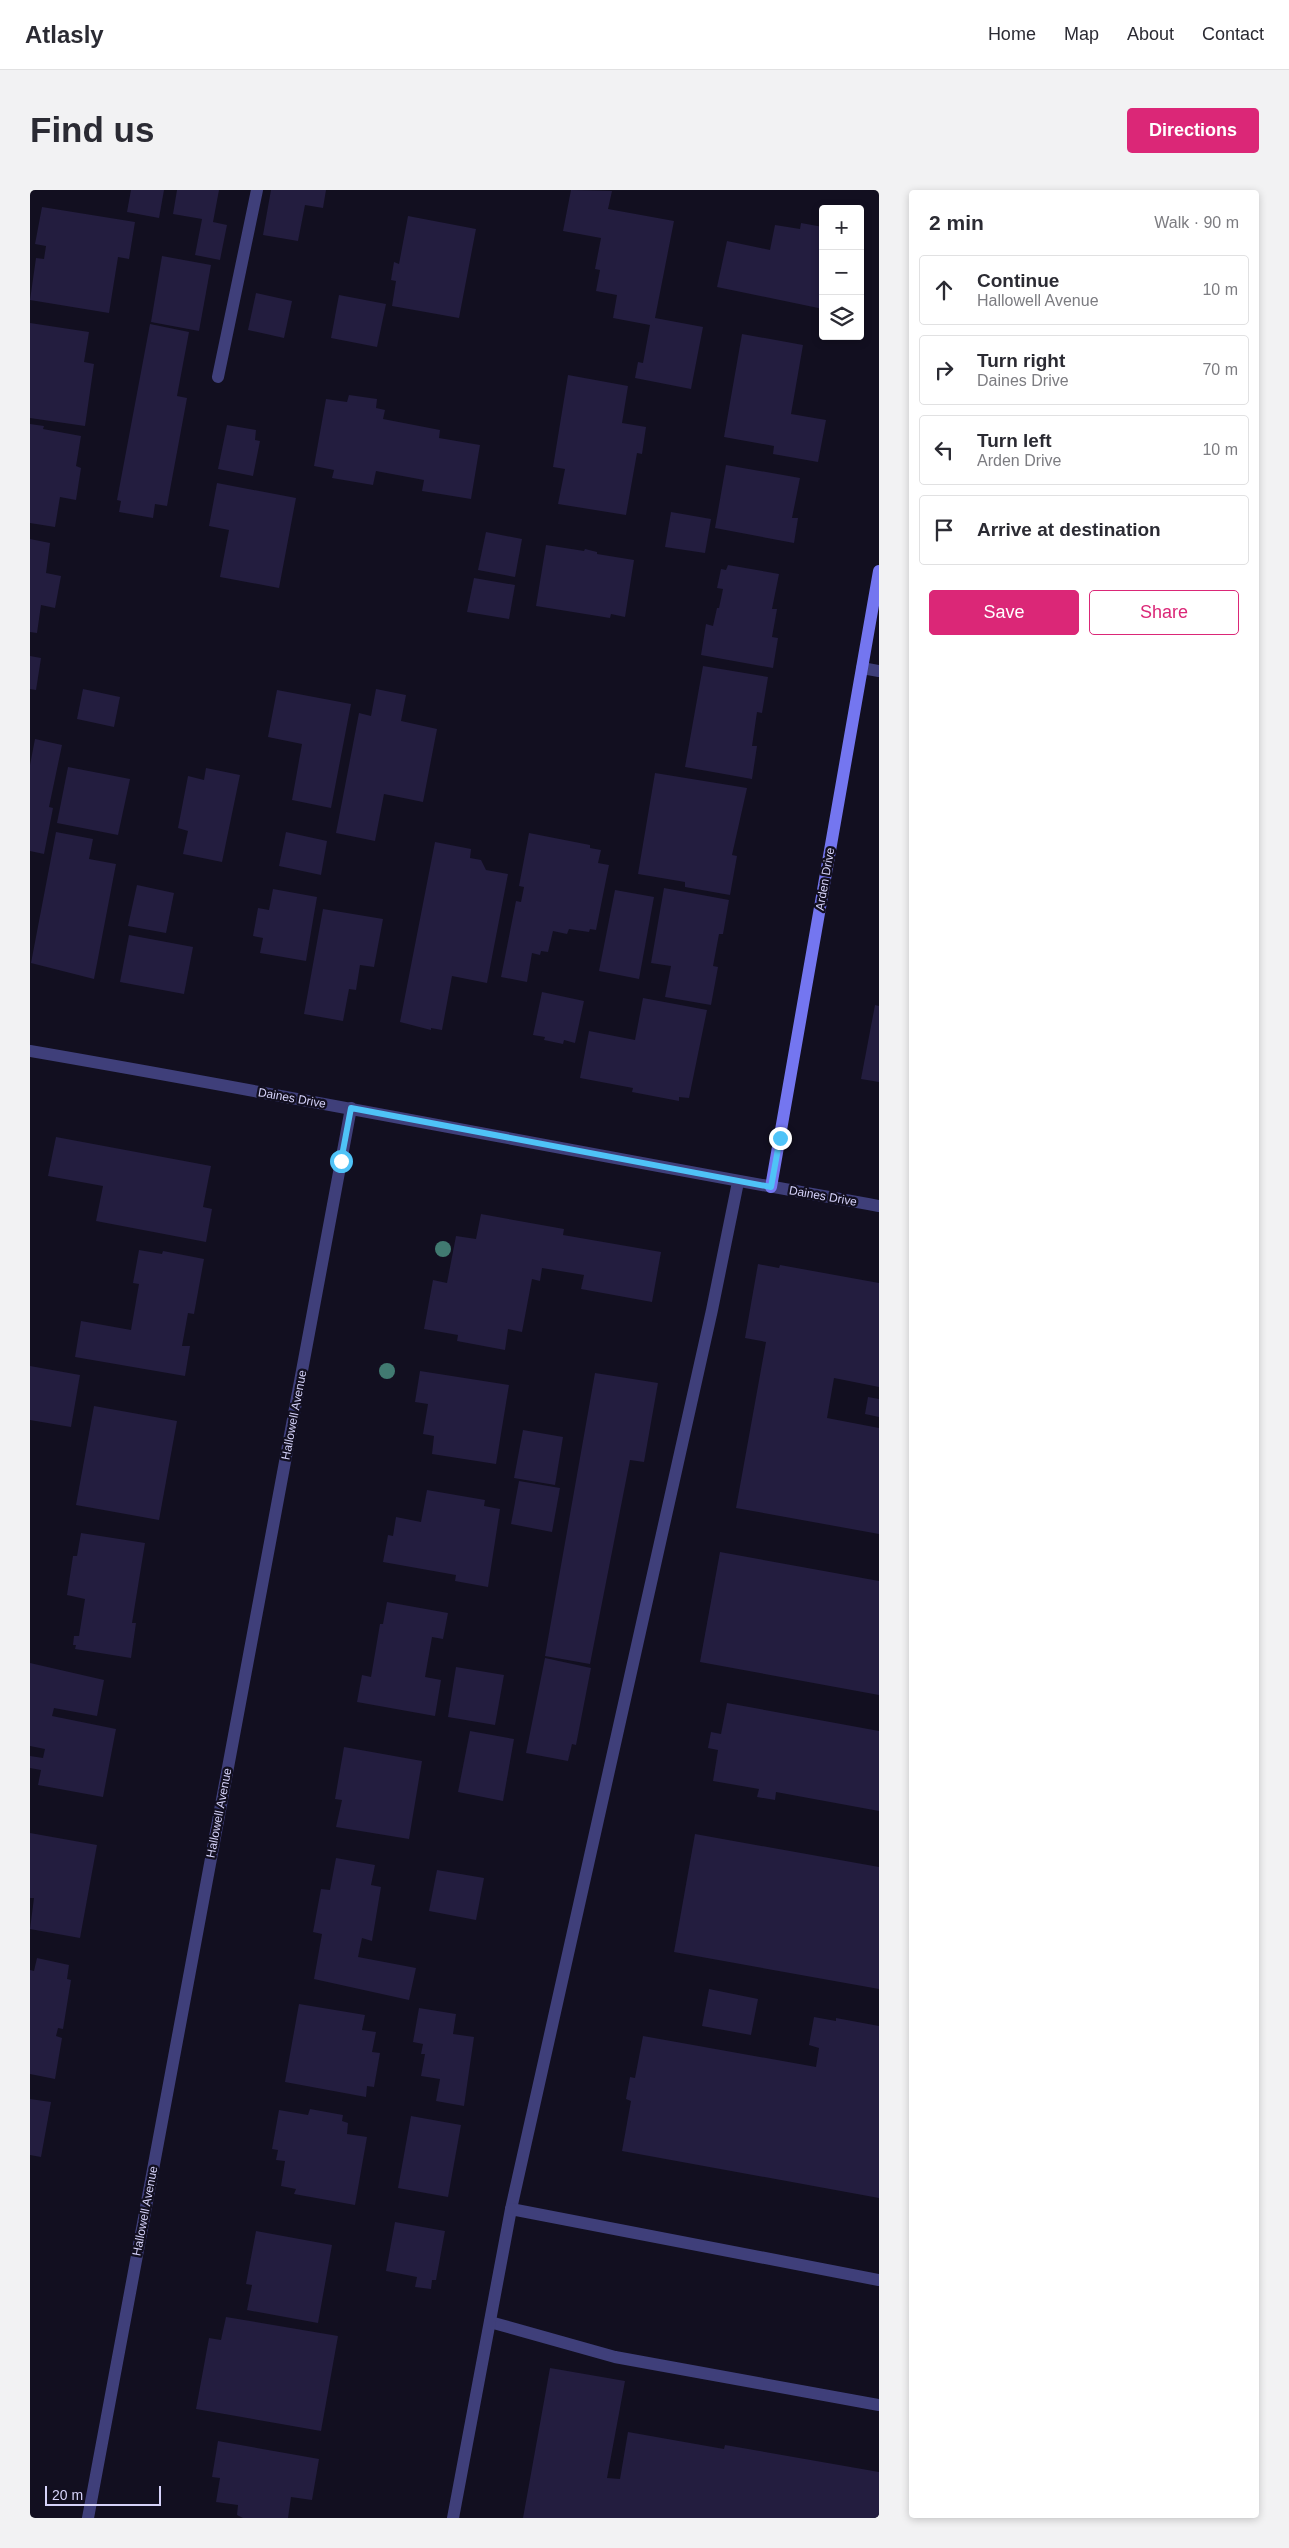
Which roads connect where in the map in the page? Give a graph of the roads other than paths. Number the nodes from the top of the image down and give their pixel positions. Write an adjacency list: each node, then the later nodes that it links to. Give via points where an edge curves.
1 (257, 190): 2 (street)
2 (218, 377)
3 (879, 571): 4 (street, Arden Drive)
4 (862, 668): 5 (street); 9 (street, Arden Drive)
5 (879, 671)
6 (30, 1051): 7 (street, Daines Drive)
7 (351, 1108): 8 (street, Daines Drive); 15 (street, Hallowell Avenue)
8 (738, 1182): 9 (street, Daines Drive); 11 (street)
9 (771, 1187): 10 (street, Daines Drive)
10 (879, 1206)
11 (511, 2209): 12 (street); 13 (street)
12 (879, 2280)
13 (490, 2322): 14 (street, via 616,2357); 16 (street)
14 (879, 2405)
15 (88, 2518)
16 (453, 2518)

